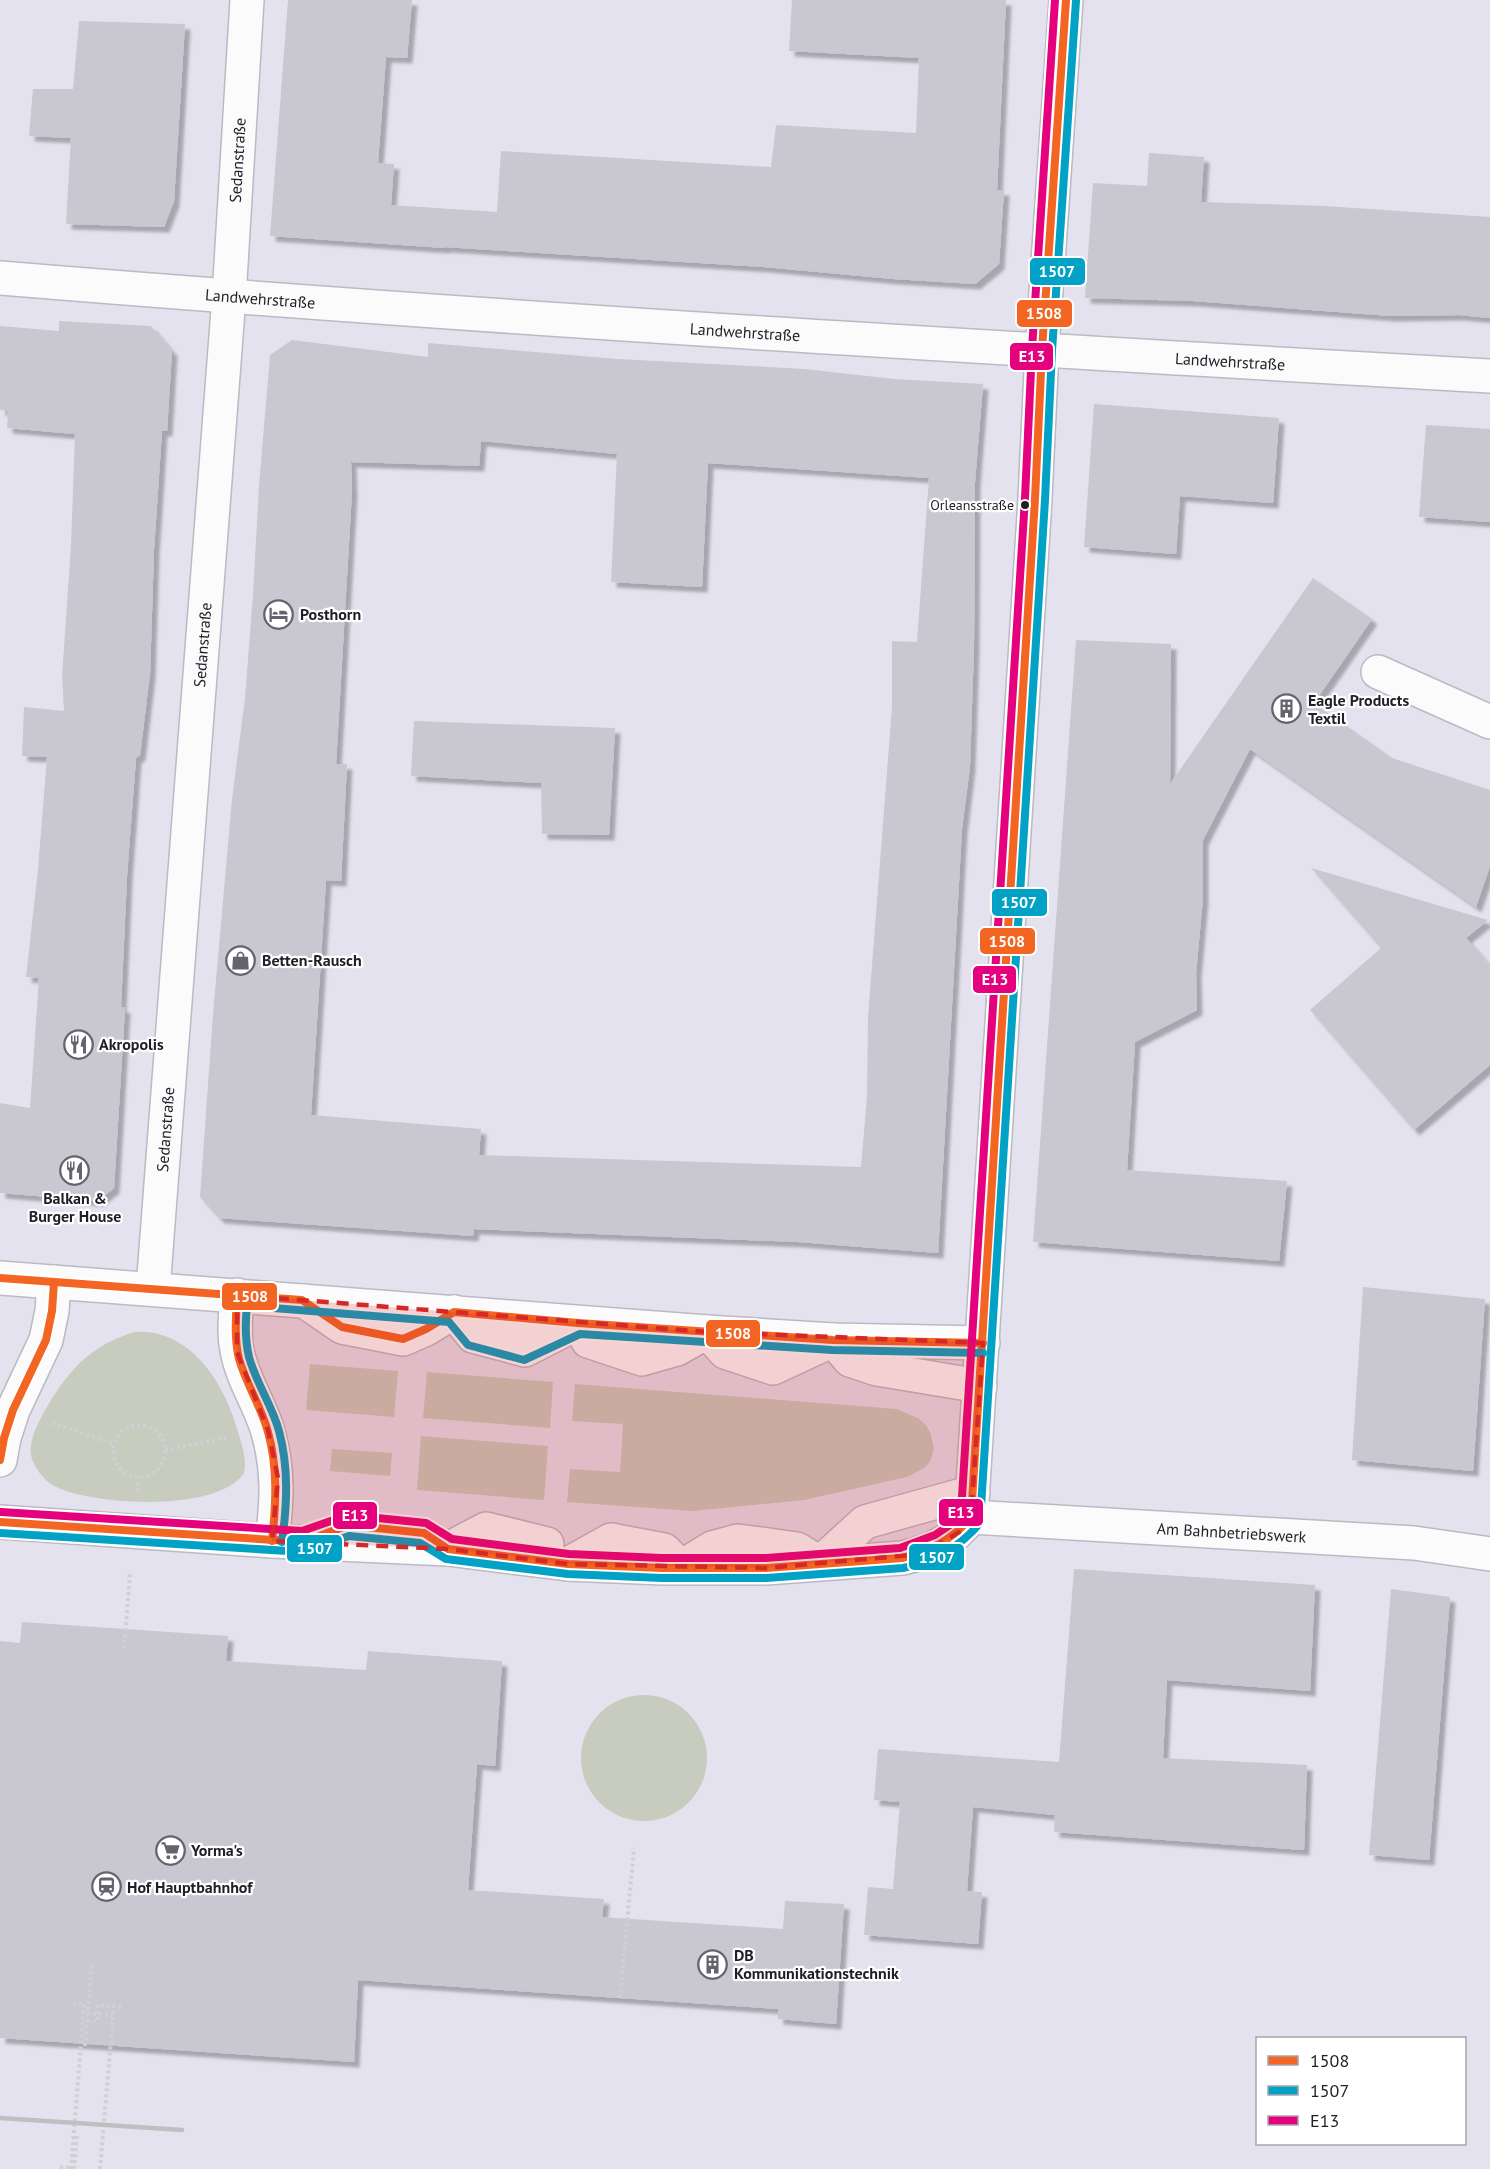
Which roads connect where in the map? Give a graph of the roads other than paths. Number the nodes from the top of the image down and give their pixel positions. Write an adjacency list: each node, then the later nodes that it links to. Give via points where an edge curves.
1 (247, 0): 4 (street, Sedanstraße)
2 (1066, 0): 5 (street)
3 (0, 278): 4 (street, Landwehrstraße)
4 (229, 297): 5 (street, Landwehrstraße); 11 (street, Sedanstraße)
5 (1042, 350): 6 (street, Landwehrstraße); 14 (street)
6 (1490, 376)
7 (1378, 672): 8 (street)
8 (1490, 722)
9 (0, 1278): 10 (street)
10 (54, 1282): 11 (street); 16 (street, via 46,1340 13,1410)
11 (153, 1289): 12 (street)
12 (237, 1295): 13 (street); 19 (street, via 237,1352 268,1430 278,1478)
13 (833, 1340): 14 (street); 15 (street, via 850,1360 868,1366)
14 (983, 1343): 15 (street)
15 (980, 1386): 17 (street)
16 (0, 1460)
17 (972, 1504): 20 (street, Am Bahnbetriebswerk, via 1414,1543); 21 (street, Am Bahnbetriebswerk, via 865,1522); 21 (street, via 961,1531 922,1554)
18 (0, 1522): 19 (street)
19 (272, 1541): 21 (street, via 448,1549 568,1564 662,1568 766,1568)
20 (1490, 1554)
21 (820, 1563)

